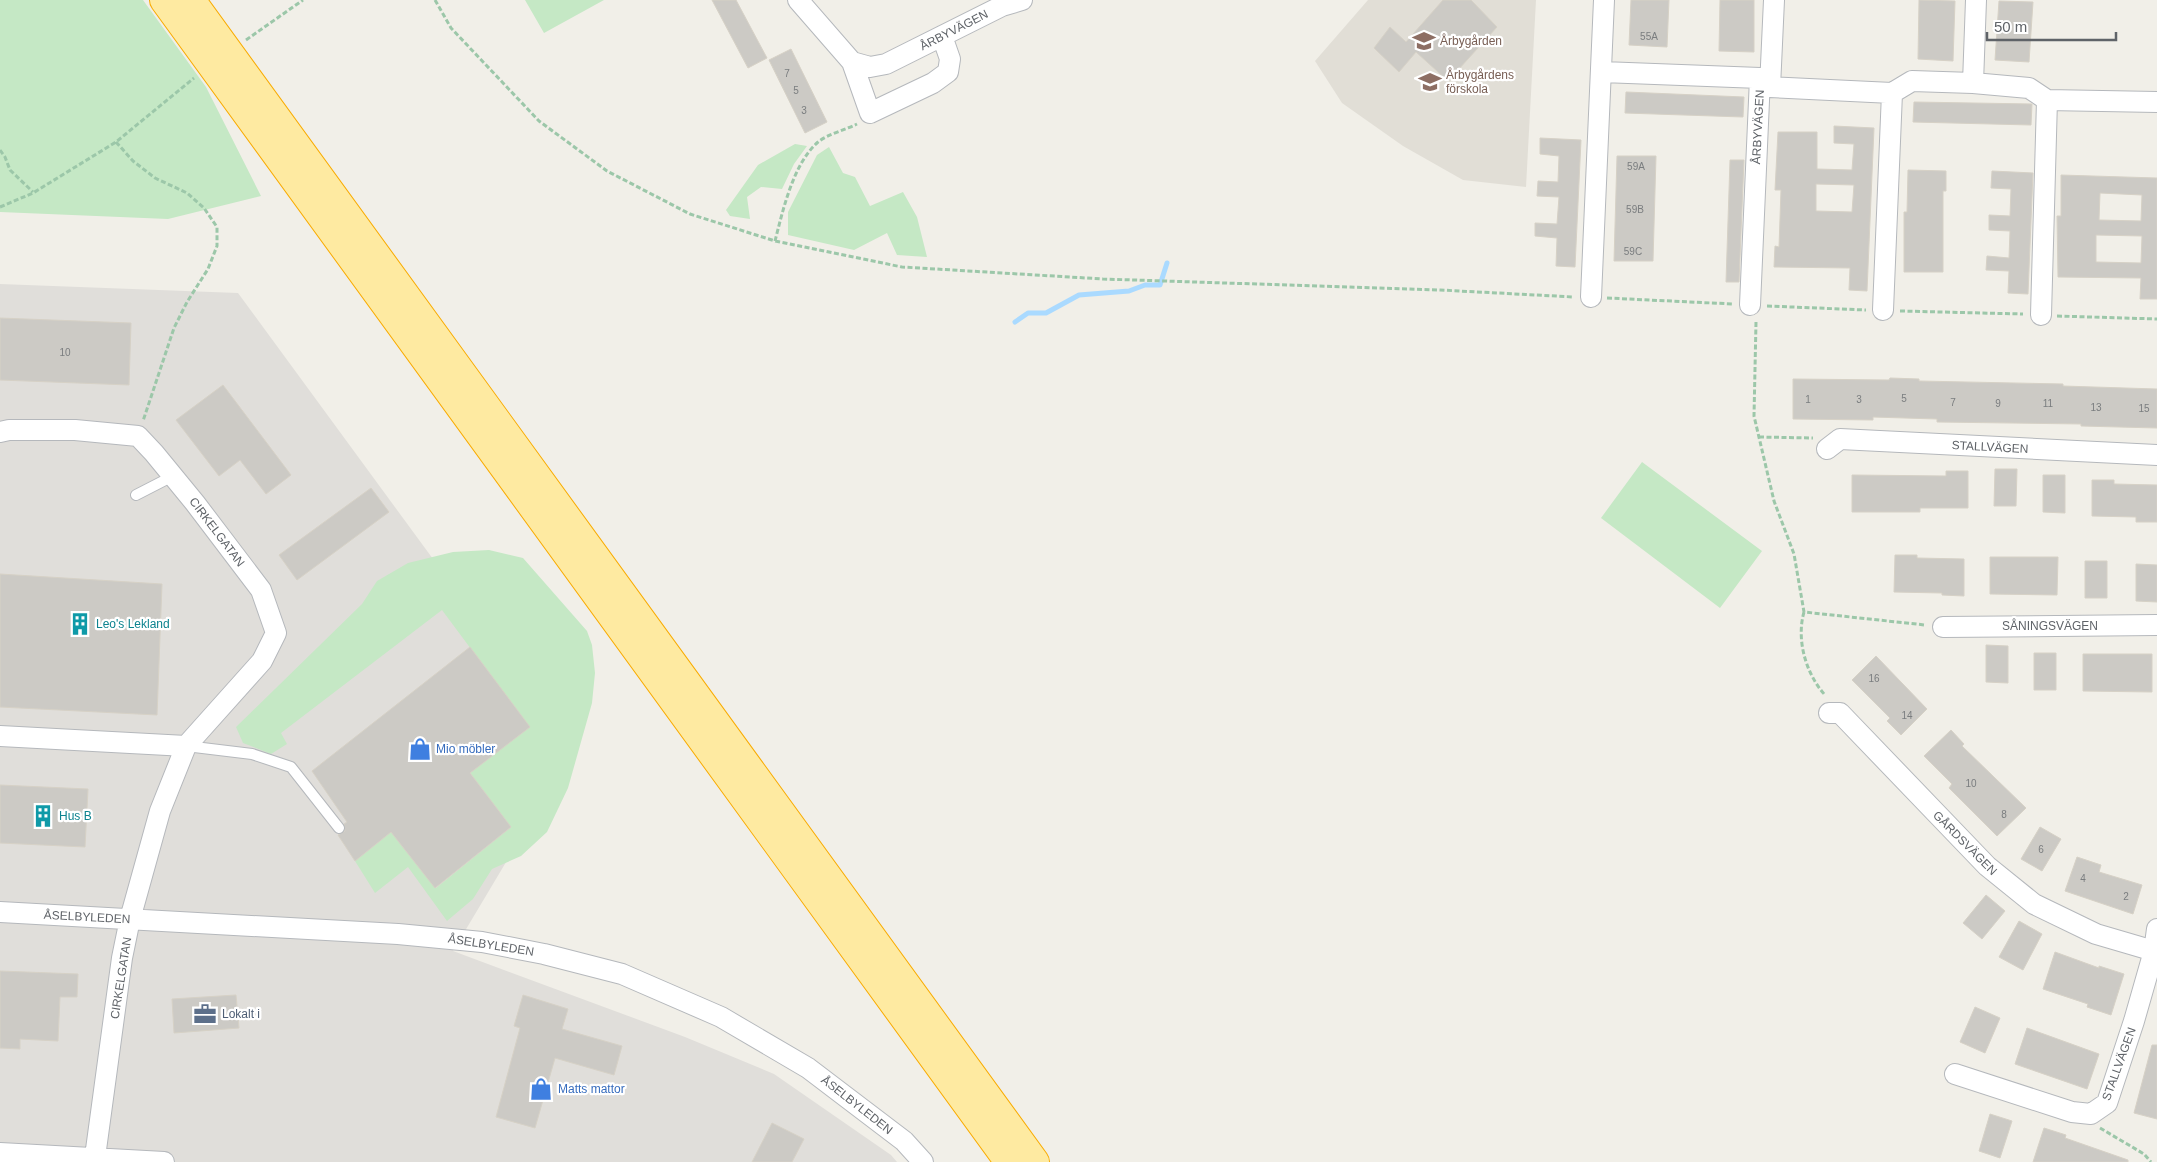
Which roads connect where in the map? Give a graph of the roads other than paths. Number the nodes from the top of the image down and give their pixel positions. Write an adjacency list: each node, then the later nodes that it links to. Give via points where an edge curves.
1 (164, 0): 40 (highway)
2 (798, 0): 9 (street)
3 (1022, 0): 8 (street, ÅRBYVÄGEN, via 1002,6)
4 (1604, 0): 10 (street)
5 (1774, 0): 11 (street, ÅRBYVÄGEN)
6 (1976, 0): 12 (street)
7 (196, 4): 41 (highway)
8 (942, 36): 9 (street, ÅRBYVÄGEN, via 886,64 870,67); 9 (street, via 950,59 948,72 870,113)
9 (852, 62)
10 (1602, 72): 11 (street, ÅRBYVÄGEN); 16 (street)
11 (1765, 82): 13 (street, ÅRBYVÄGEN); 17 (street, ÅRBYVÄGEN)
12 (1973, 83): 13 (street, via 1912,80); 14 (street, via 2030,88)
13 (1892, 93): 18 (street)
14 (2047, 100): 15 (street); 19 (street)
15 (2157, 102)
16 (1591, 298)
17 (1753, 305)
18 (1883, 310)
19 (2041, 315)
20 (0, 432): 23 (street, CIRKELGATAN, via 76,430 138,436)
21 (1833, 444): 22 (street, STALLVÄGEN)
22 (2157, 455)
23 (173, 476): 24 (lane); 29 (street, CIRKELGATAN, via 261,590 276,633 262,661)
24 (136, 495)
25 (2157, 625): 26 (street, SÅNINGSVÄGEN)
26 (1943, 627)
27 (1834, 713): 34 (street, GÅRDSVÄGEN, via 1987,866 2034,904 2096,934)
28 (0, 736): 29 (street)
29 (186, 746): 30 (lane, via 252,754 291,767); 32 (street, CIRKELGATAN, via 160,811)
30 (339, 828)
31 (0, 912): 32 (street, ÅSELBYLEDEN)
32 (130, 919): 37 (street, CIRKELGATAN); 39 (street, ÅSELBYLEDEN, via 398,934 482,942 622,974 721,1018 808,1068 904,1141)
33 (2157, 929): 34 (street, STALLVÄGEN)
34 (2154, 951): 35 (street, STALLVÄGEN, via 2107,1103 2091,1114 2072,1112)
35 (1956, 1074)
36 (0, 1153): 37 (street)
37 (95, 1157): 38 (street)
38 (164, 1162)
39 (923, 1162)
40 (1009, 1162)
41 (1035, 1162)

